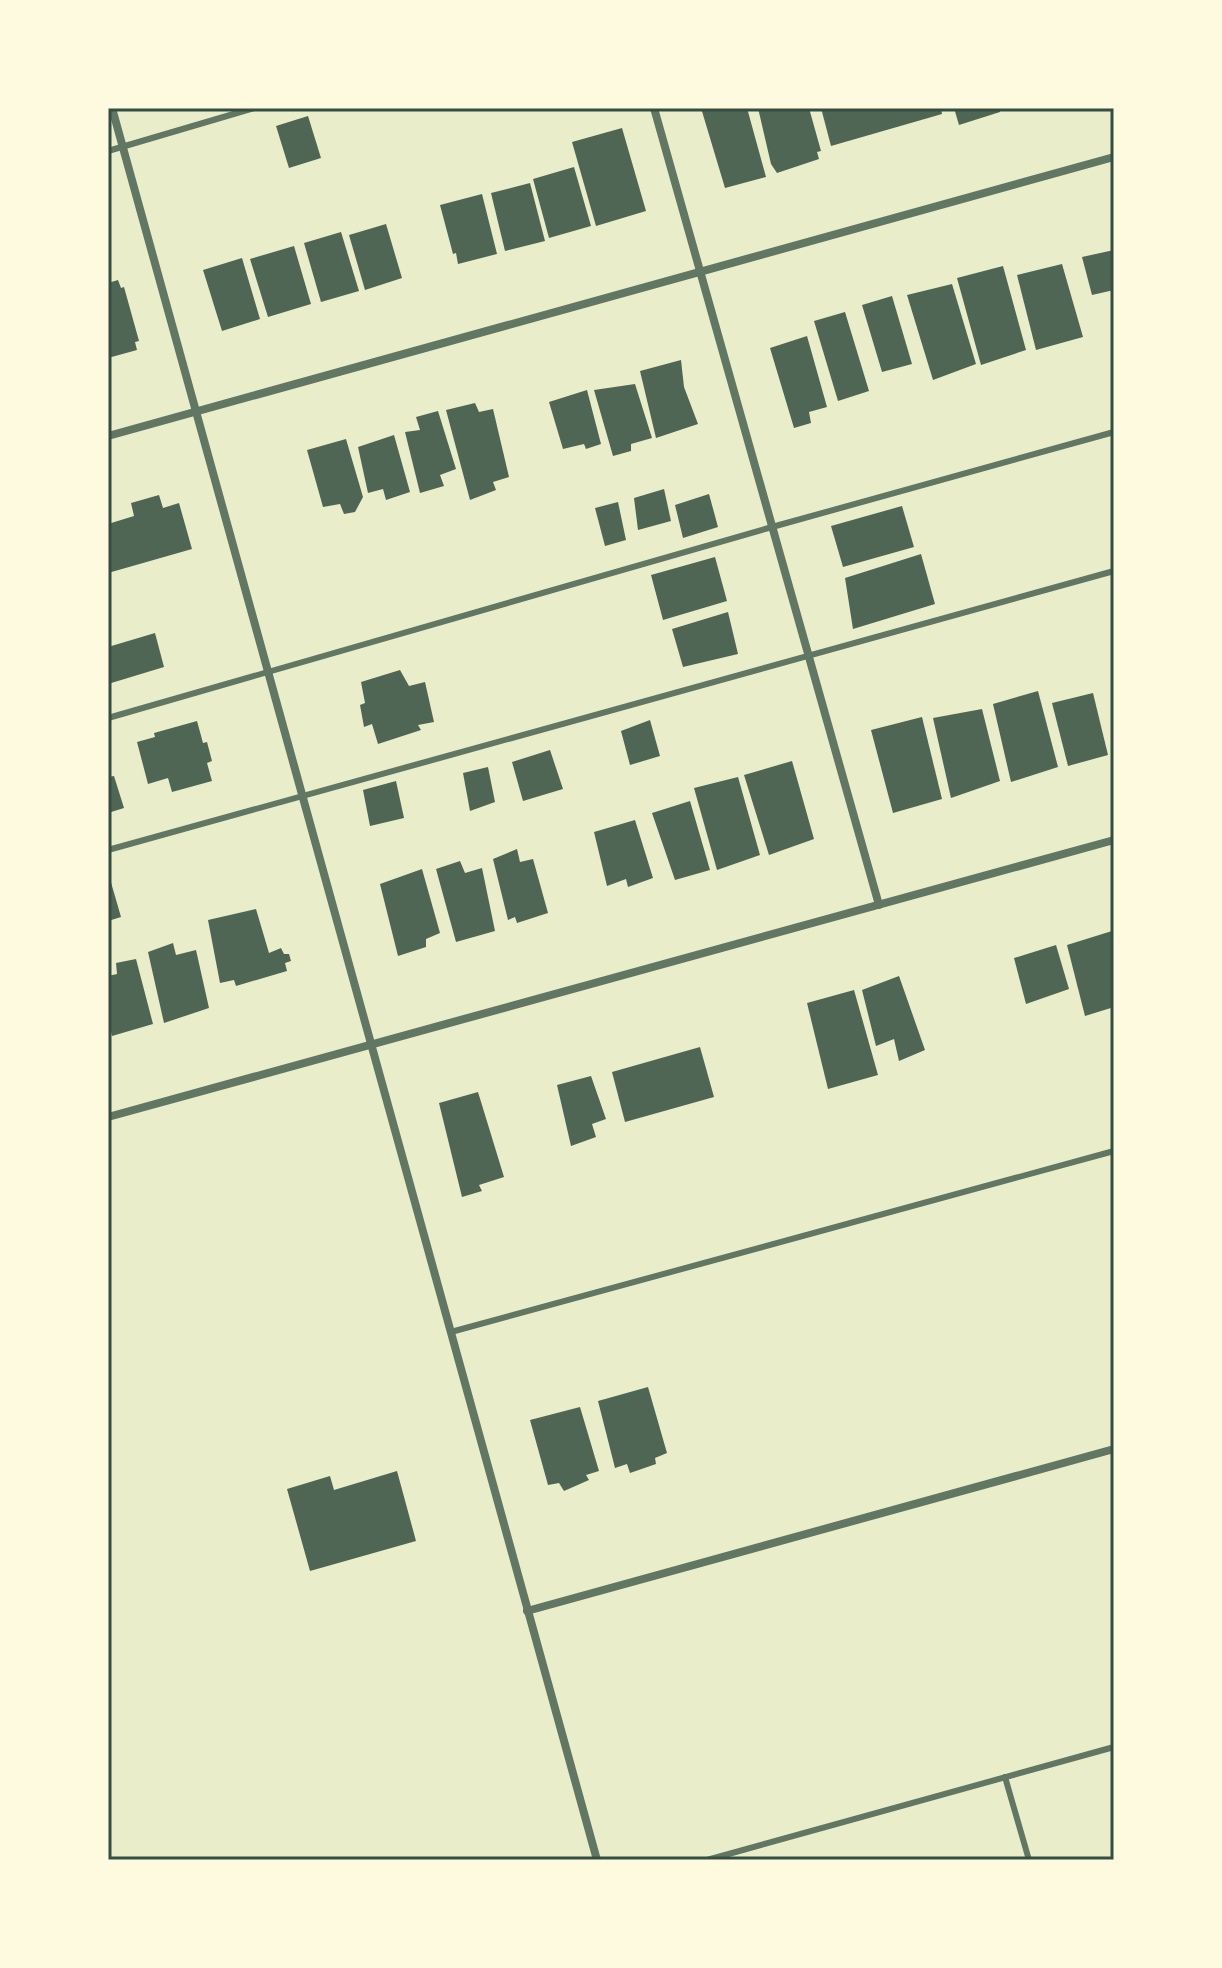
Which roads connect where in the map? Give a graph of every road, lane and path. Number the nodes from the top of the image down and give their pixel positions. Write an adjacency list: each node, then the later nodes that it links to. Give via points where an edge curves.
1 (112, 108): 4 (street)
2 (254, 108): 4 (lane)
3 (654, 108): 7 (street)
4 (122, 147): 5 (lane); 8 (street)
5 (108, 151)
6 (1114, 157): 7 (street)
7 (700, 272): 8 (street); 11 (street)
8 (195, 412): 10 (street); 14 (street)
9 (1114, 432): 11 (lane)
10 (108, 436)
11 (772, 527): 13 (street); 14 (lane)
12 (1114, 571): 13 (lane)
13 (807, 655): 16 (lane); 19 (street)
14 (267, 673): 15 (lane); 16 (street)
15 (108, 718)
16 (301, 795): 18 (lane); 20 (street)
17 (1114, 840): 19 (street)
18 (108, 850)
19 (879, 905): 20 (street)
20 (372, 1046): 21 (street); 23 (street)
21 (108, 1117)
22 (1114, 1151): 23 (lane)
23 (451, 1332): 25 (street)
24 (1114, 1449): 25 (street)
25 (527, 1611): 28 (street)
26 (1114, 1747): 27 (lane)
27 (1005, 1777): 29 (lane); 30 (lane)
28 (597, 1860)
29 (707, 1860)
30 (1029, 1860)

